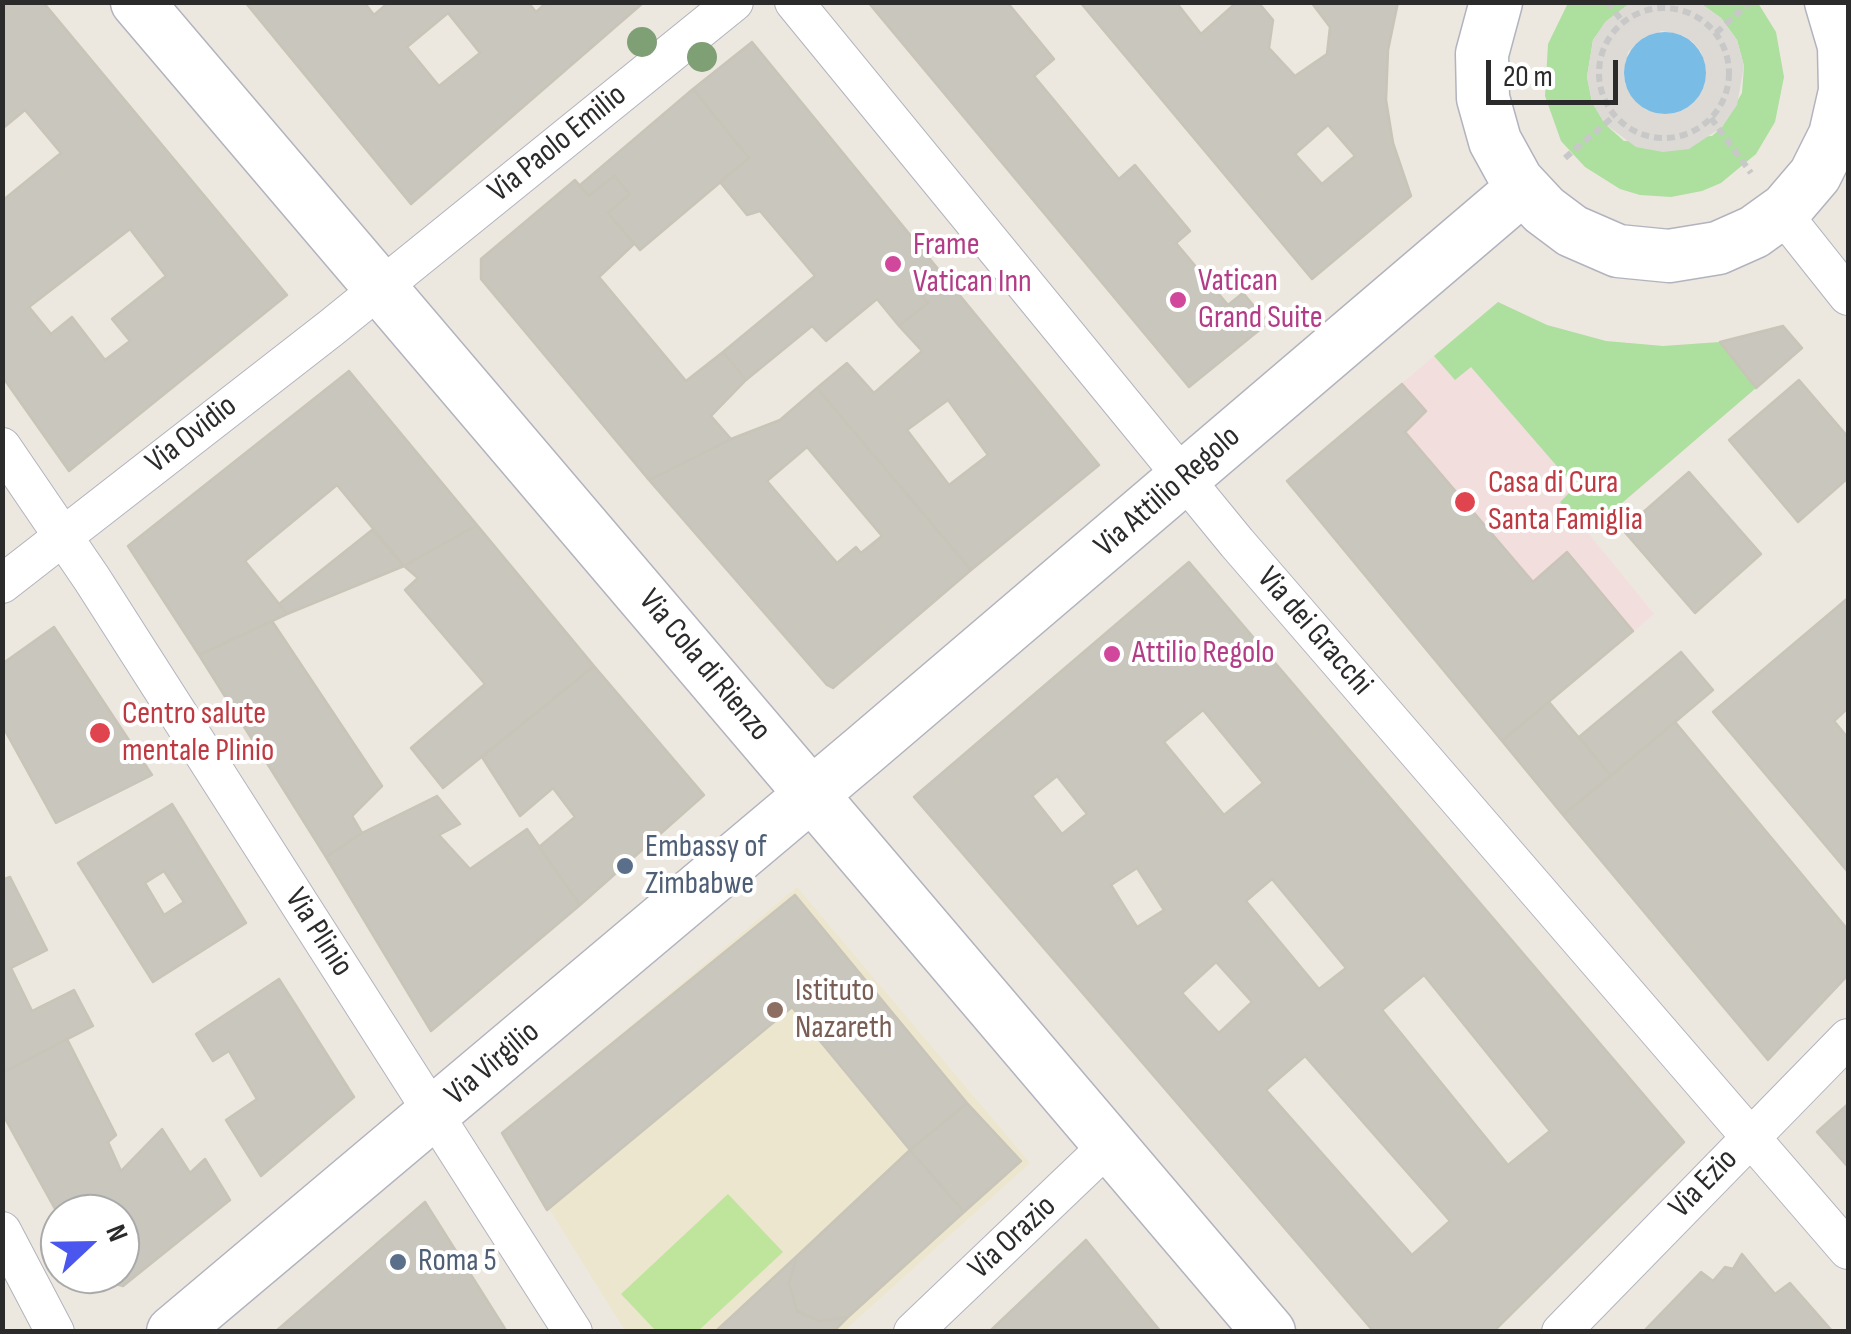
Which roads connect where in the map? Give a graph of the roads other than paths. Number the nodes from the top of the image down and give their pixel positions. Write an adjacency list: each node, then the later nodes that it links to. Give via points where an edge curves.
1 (138, 2): 8 (street, Via Cola di Rienzo)
2 (734, 2): 8 (street, Via Paolo Emilio)
3 (794, 2): 11 (street, Via dei Gracchi)
4 (1496, 2): 6 (street, via 1482,54 1484,98 1495,142)
5 (1831, 2): 7 (street, via 1844,46 1842,113 1815,175)
6 (1523, 188): 7 (street, via 1572,231 1644,255 1718,248 1754,232); 11 (street, Via Attilio Regolo)
7 (1766, 193): 9 (street)
8 (382, 286): 12 (street, Via Ovidio); 14 (street, Via Cola di Rienzo)
9 (1848, 296)
10 (2, 448): 12 (street, Via Plinio)
11 (1183, 479): 14 (street, Via Attilio Regolo); 17 (street, Via dei Gracchi)
12 (62, 535): 13 (street, Via Ovidio); 16 (street, Via Plinio)
13 (2, 584)
14 (812, 794): 16 (street, Via Virgilio); 18 (street, Via Cola di Rienzo)
15 (1848, 1038): 17 (street, Via Ezio)
16 (434, 1114): 22 (street, Via Virgilio); 23 (street, Via Plinio)
17 (1751, 1136): 20 (street, Via dei Gracchi); 26 (street, Via Ezio)
18 (1111, 1144): 24 (street, Via Orazio); 25 (street, Via Cola di Rienzo)
19 (2, 1232): 21 (street)
20 (1848, 1250)
21 (55, 1332)
22 (173, 1332)
23 (572, 1332)
24 (913, 1332)
25 (1269, 1332)
26 (1561, 1332)

